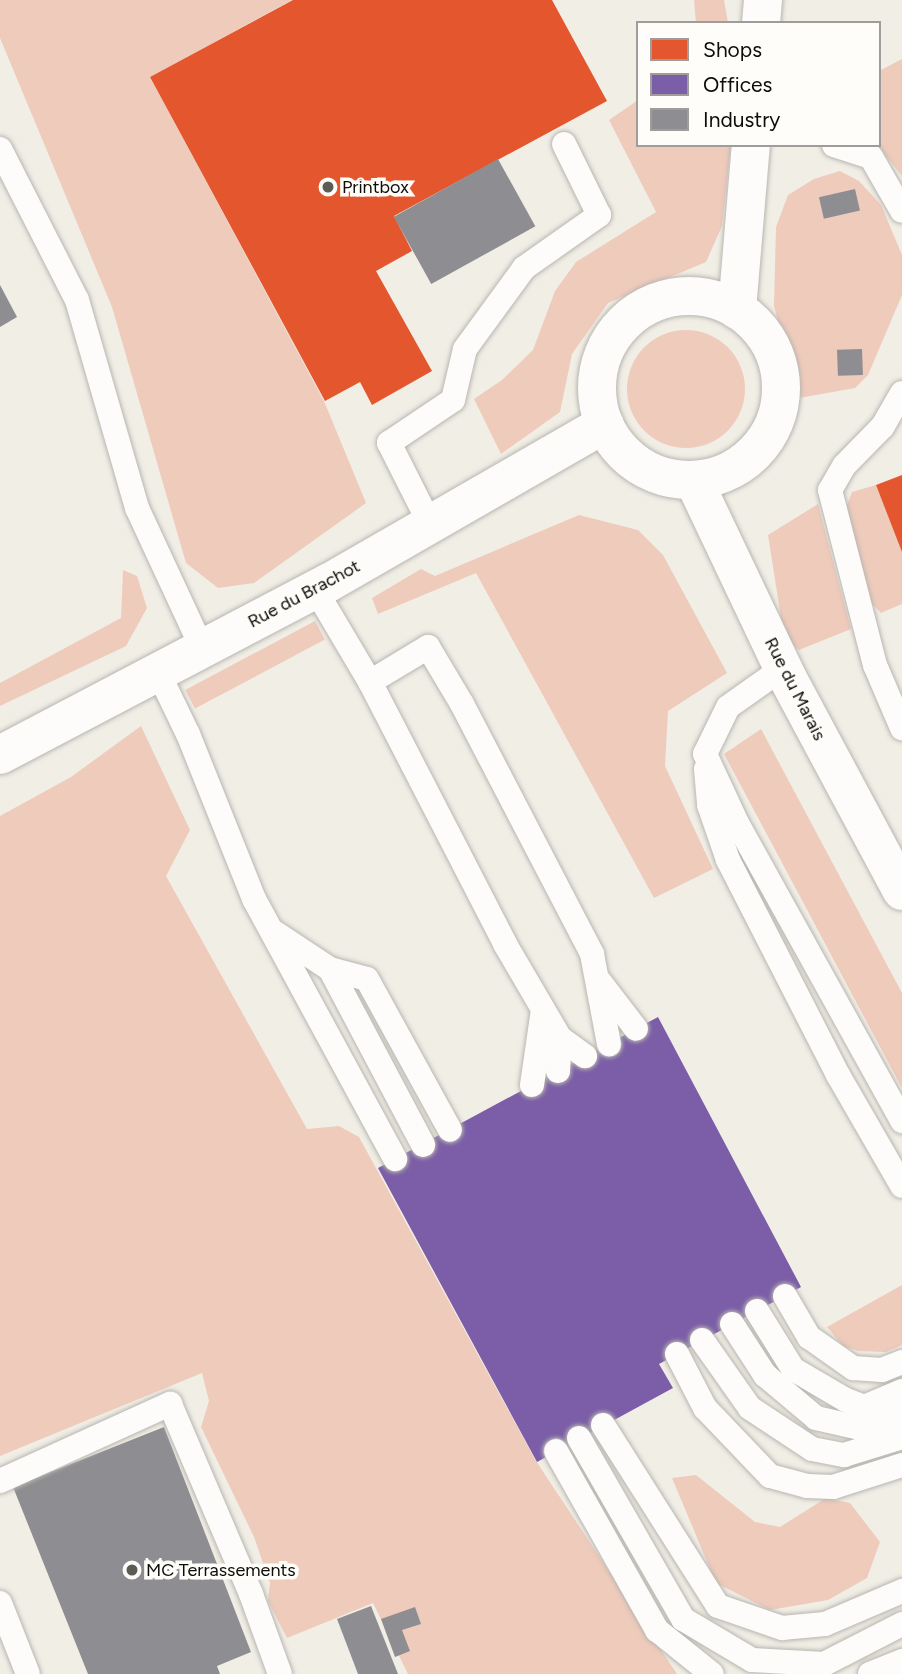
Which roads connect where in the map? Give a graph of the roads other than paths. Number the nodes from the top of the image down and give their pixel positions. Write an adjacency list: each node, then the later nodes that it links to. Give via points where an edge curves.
1 (762, 0): 2 (street)
2 (761, 21)
3 (564, 144): 12 (lane, via 599,215 524,268 465,349 453,400 389,443)
4 (751, 147): 8 (street)
5 (840, 147): 7 (lane, via 871,158)
6 (0, 149): 14 (lane, via 77,300 137,508)
7 (902, 211)
8 (737, 310): 10 (street, via 688,296 663,300 619,327 598,373 597,399); 11 (street, via 758,328 773,351 780,378 779,405 770,431 754,454 732,470)
9 (902, 393): 18 (lane, via 882,427 844,466 830,490 874,665)
10 (604, 424): 11 (street, via 634,463 656,475); 12 (street, Rue du Brachot)
11 (695, 482): 15 (street, Rue du Marais)
12 (430, 524): 13 (street, Rue du Brachot)
13 (315, 589): 14 (street, Rue du Brachot); 17 (lane)
14 (202, 648): 16 (street, Rue du Brachot)
15 (783, 668): 19 (lane, via 727,707); 21 (street, Rue du Marais)
16 (157, 670): 20 (street, Rue du Brachot); 22 (lane)
17 (370, 682): 24 (lane, via 428,647 592,954); 25 (lane)
18 (902, 728)
19 (705, 754): 32 (lane, via 737,823); 36 (lane, via 709,806 728,860 838,1075)
20 (0, 755)
21 (902, 891)
22 (271, 931): 23 (lane); 35 (lane)
23 (330, 970): 33 (lane, via 367,979); 34 (lane)
24 (596, 977): 26 (lane); 28 (lane)
25 (543, 1010): 27 (lane); 31 (lane)
26 (636, 1029)
27 (560, 1038): 29 (lane); 30 (lane)
28 (609, 1044)
29 (585, 1056)
30 (558, 1071)
31 (532, 1085)
32 (902, 1121)
33 (450, 1130)
34 (423, 1144)
35 (396, 1159)
36 (902, 1186)
37 (785, 1296): 42 (lane, via 809,1337 853,1368 882,1370)
38 (757, 1311): 43 (lane, via 793,1369 846,1400 864,1407)
39 (732, 1324): 44 (lane, via 765,1375 816,1419 860,1428)
40 (702, 1340): 46 (lane, via 750,1408 811,1449 844,1455)
41 (677, 1354): 49 (lane, via 705,1408 770,1476 833,1488)
42 (902, 1362)
43 (902, 1391)
44 (902, 1414)
45 (603, 1425): 51 (lane, via 718,1606 782,1628 825,1624)
46 (902, 1437)
47 (579, 1438): 53 (lane, via 683,1619 752,1660 824,1664)
48 (556, 1451): 57 (lane, via 657,1630)
49 (902, 1465)
50 (0, 1480): 56 (lane, via 170,1404)
51 (902, 1591)
52 (0, 1603): 55 (lane)
53 (902, 1624)
54 (902, 1661): 58 (lane)
55 (28, 1674)
56 (280, 1674)
57 (712, 1674)
58 (870, 1674)

